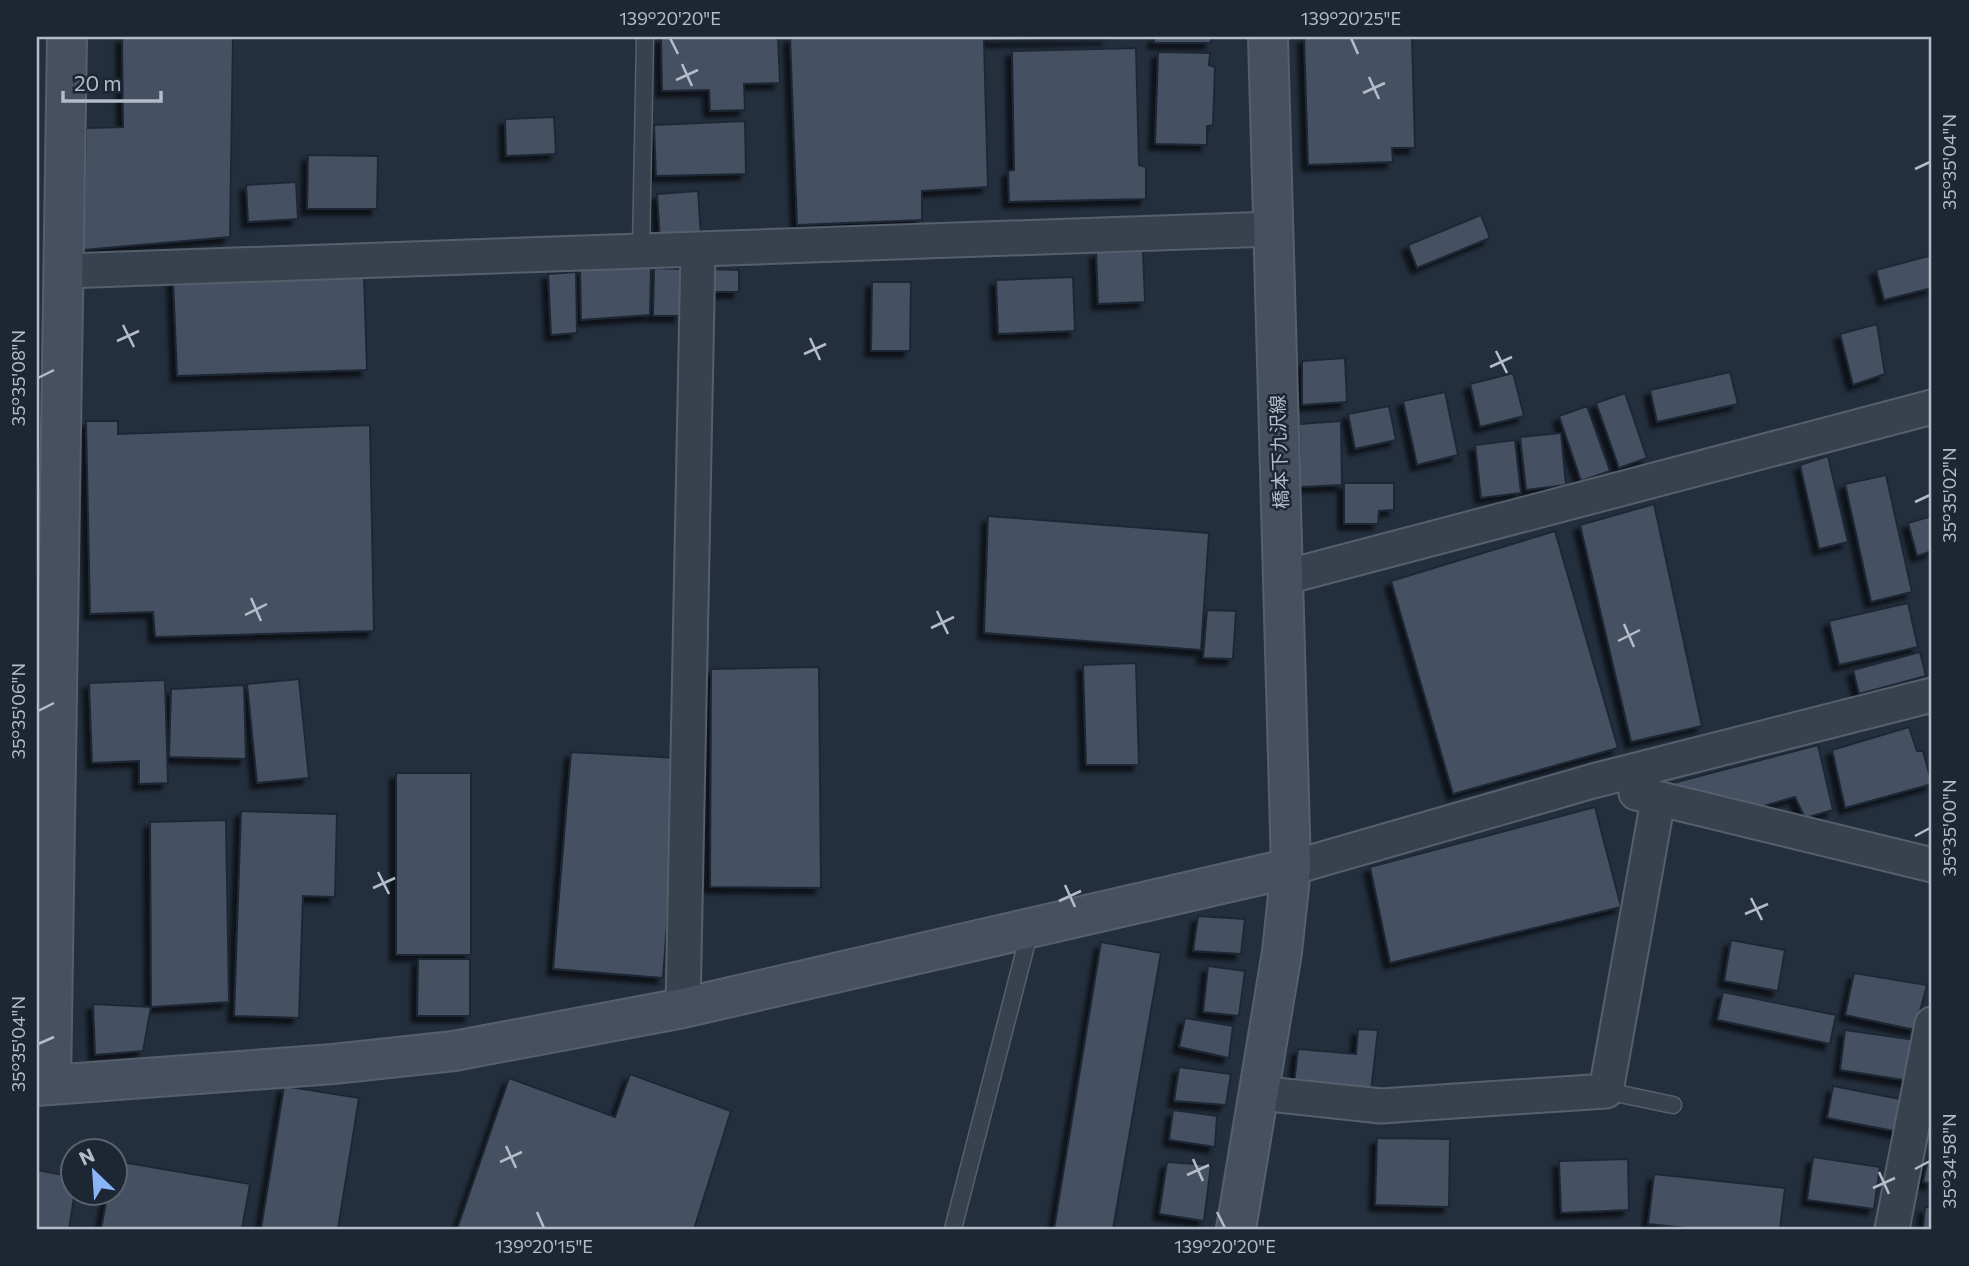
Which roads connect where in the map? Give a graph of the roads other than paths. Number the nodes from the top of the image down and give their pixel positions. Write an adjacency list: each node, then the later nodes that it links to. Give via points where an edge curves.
1 (67, 37): 7 (street)
2 (645, 37): 6 (lane)
3 (1268, 37): 4 (street, 橋本下九沢線)
4 (1273, 229): 5 (street); 10 (street, 橋本下九沢線)
5 (698, 249): 6 (street); 17 (street)
6 (641, 250): 7 (street)
7 (64, 271): 9 (street)
8 (1932, 407): 10 (street)
9 (49, 458): 19 (street)
10 (1282, 578): 15 (street, 橋本下九沢線)
11 (1932, 695): 12 (street)
12 (1593, 781): 13 (street); 15 (street)
13 (1658, 800): 14 (street); 20 (street)
14 (1932, 865)
15 (1290, 868): 16 (street); 21 (street, 橋本下九沢線, via 1282,952)
16 (1031, 927): 17 (street); 23 (lane)
17 (683, 1008): 19 (street, via 454,1051 333,1065)
18 (1932, 1024): 25 (street)
19 (44, 1086)
20 (1605, 1091): 21 (street, via 1381,1106); 22 (lane)
21 (1258, 1093): 24 (street, 橋本下九沢線)
22 (1673, 1105)
23 (953, 1229)
24 (1236, 1229)
25 (1892, 1229)

